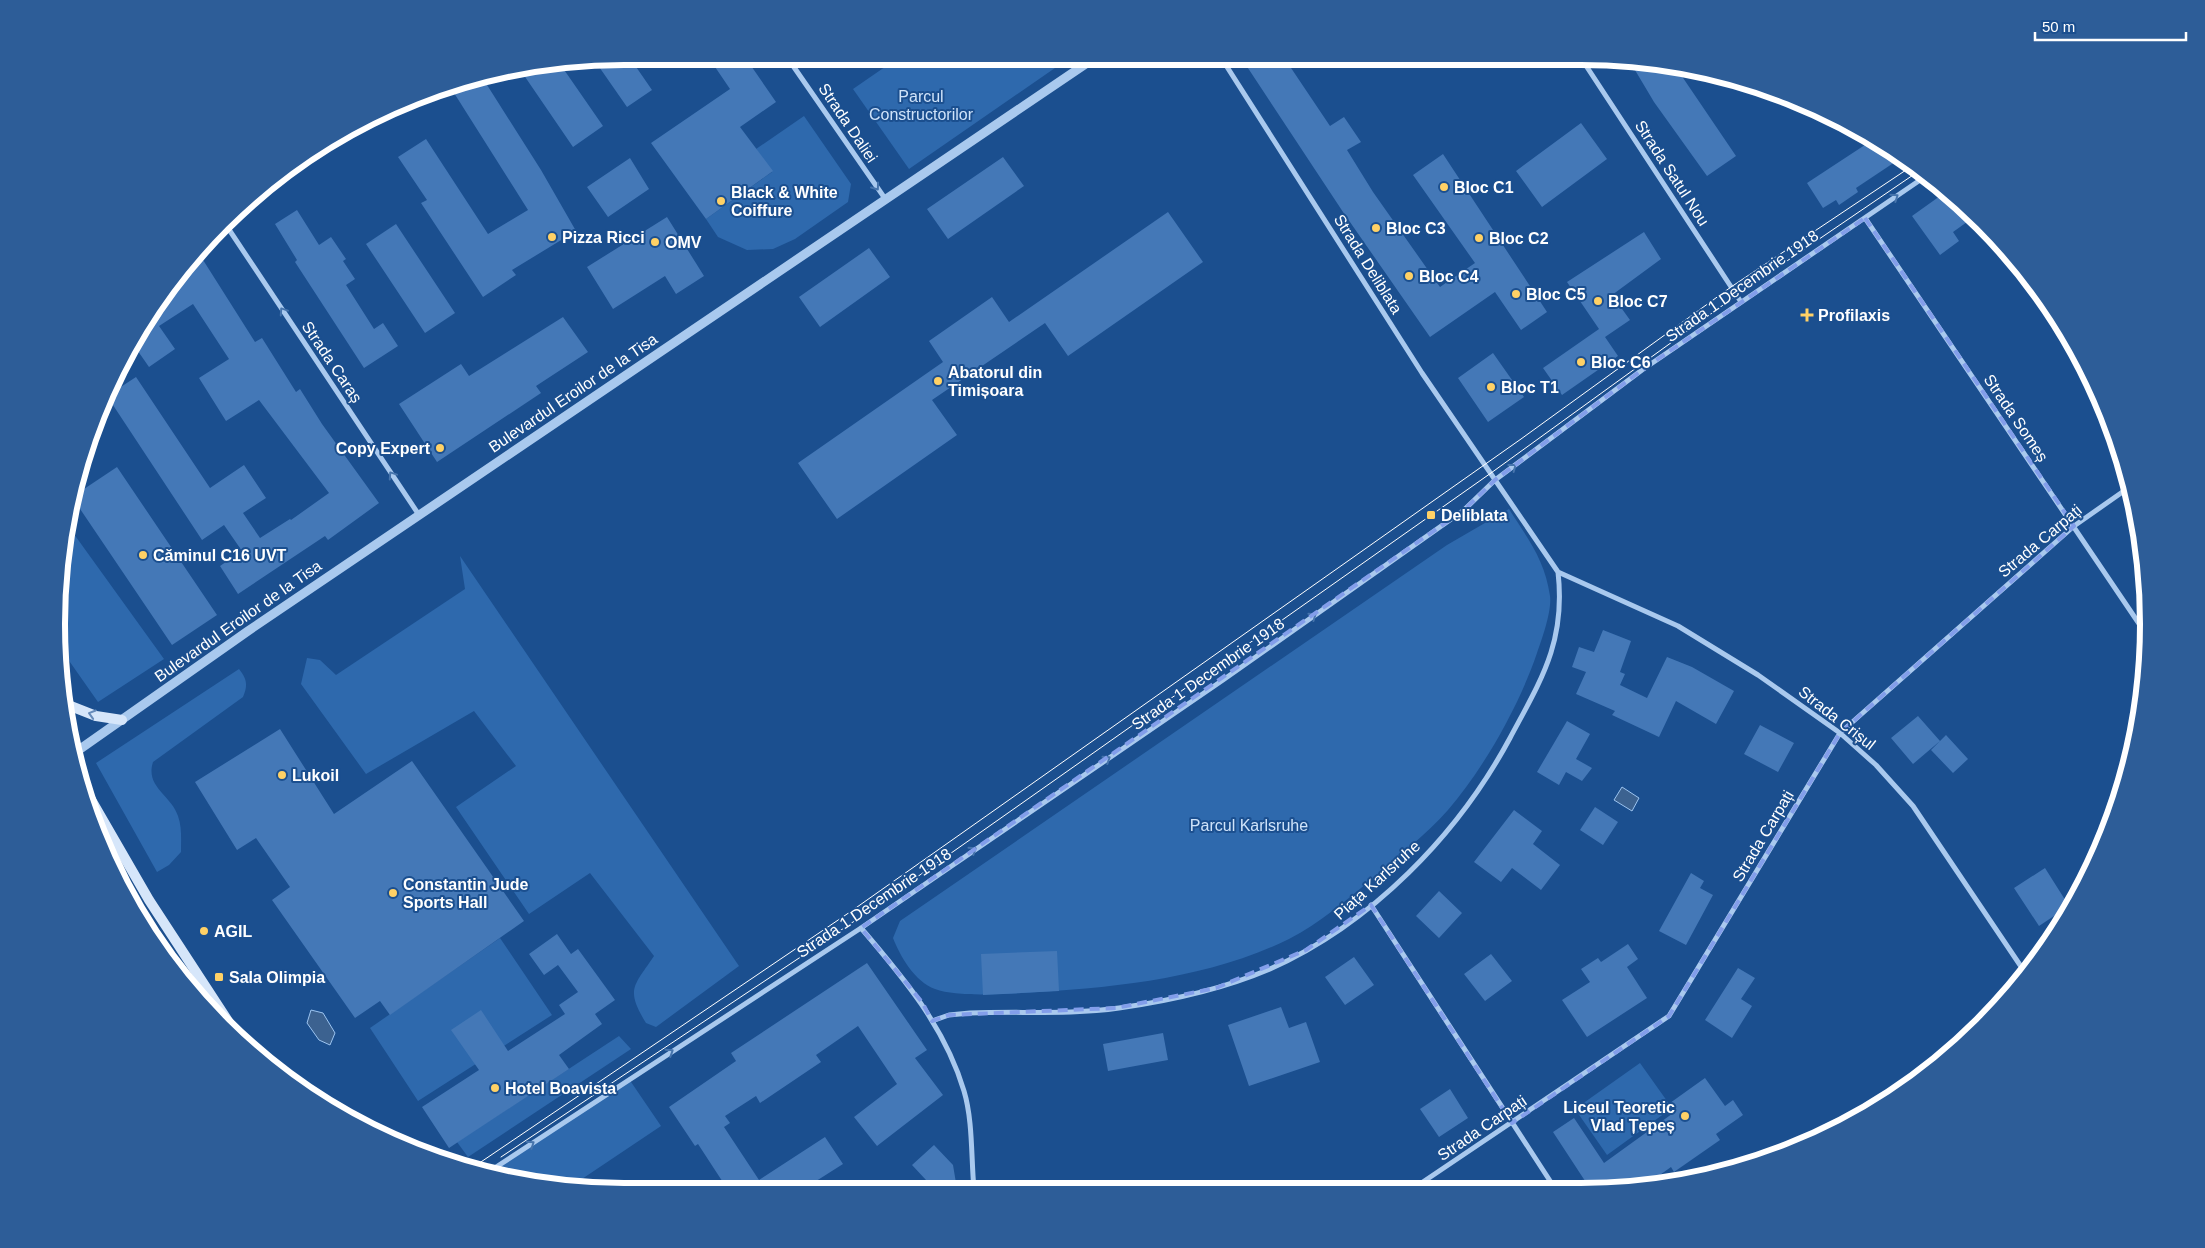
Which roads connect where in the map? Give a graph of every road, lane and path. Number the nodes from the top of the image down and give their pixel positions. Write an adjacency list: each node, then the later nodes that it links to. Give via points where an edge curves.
1 (792, 65): 6 (street, Strada Daliei, one-way to 6)
2 (1084, 65): 6 (street, Bulevardul Eroilor de la Tisa)
3 (1226, 65): 10 (street, Strada Deliblata, via 1422,373)
4 (1586, 65): 9 (street, Strada Satul Nou)
5 (1920, 180): 7 (street, Strada 1 Decembrie 1918, one-way to 5)
6 (886, 200): 12 (street, Bulevardul Eroilor de la Tisa)
7 (1865, 218): 9 (street, Strada 1 Decembrie 1918); 13 (street, Strada Someș)
8 (229, 229): 12 (street, Strada Caraș, one-way to 8)
9 (1741, 302): 10 (street, Strada 1 Decembrie 1918, one-way to 9, via 1642,370)
10 (1495, 480): 14 (street, Piața Karlsruhe); 22 (street, Strada 1 Decembrie 1918, one-way to 10, via 1464,510)
11 (2124, 491): 13 (street, Strada Carpați)
12 (419, 515): 17 (street, Bulevardul Eroilor de la Tisa)
13 (2074, 526): 15 (street, Strada Someș); 18 (street, Strada Carpați)
14 (1558, 572): 18 (street, Strada Crișul, via 1678,626 1758,675); 21 (street, Piața Karlsruhe, via 1560,618 1551,654 1502,752 1457,818)
15 (2140, 625)
16 (72, 706): 17 (main road, one-way to 16, via 96,716)
17 (122, 720): 19 (street, Bulevardul Eroilor de la Tisa)
18 (1840, 733): 23 (street, Strada Crișul, via 1876,765 1913,806); 26 (street, Strada Carpați, via 1669,1016)
19 (80, 749)
20 (98, 811): 24 (main road, via 149,900)
21 (1371, 905): 25 (street, Piața Karlsruhe, via 1335,934 1306,950 1269,969 1216,988 1116,1008 970,1013); 26 (street)
22 (861, 928): 25 (street, via 922,1002); 27 (street, Strada 1 Decembrie 1918, one-way to 22)
23 (2021, 967)
24 (222, 1011)
25 (932, 1021): 28 (street, via 964,1091)
26 (1512, 1123): 29 (street, Strada Carpați); 30 (street)
27 (495, 1168)
28 (973, 1183)
29 (1422, 1183)
30 (1551, 1183)

